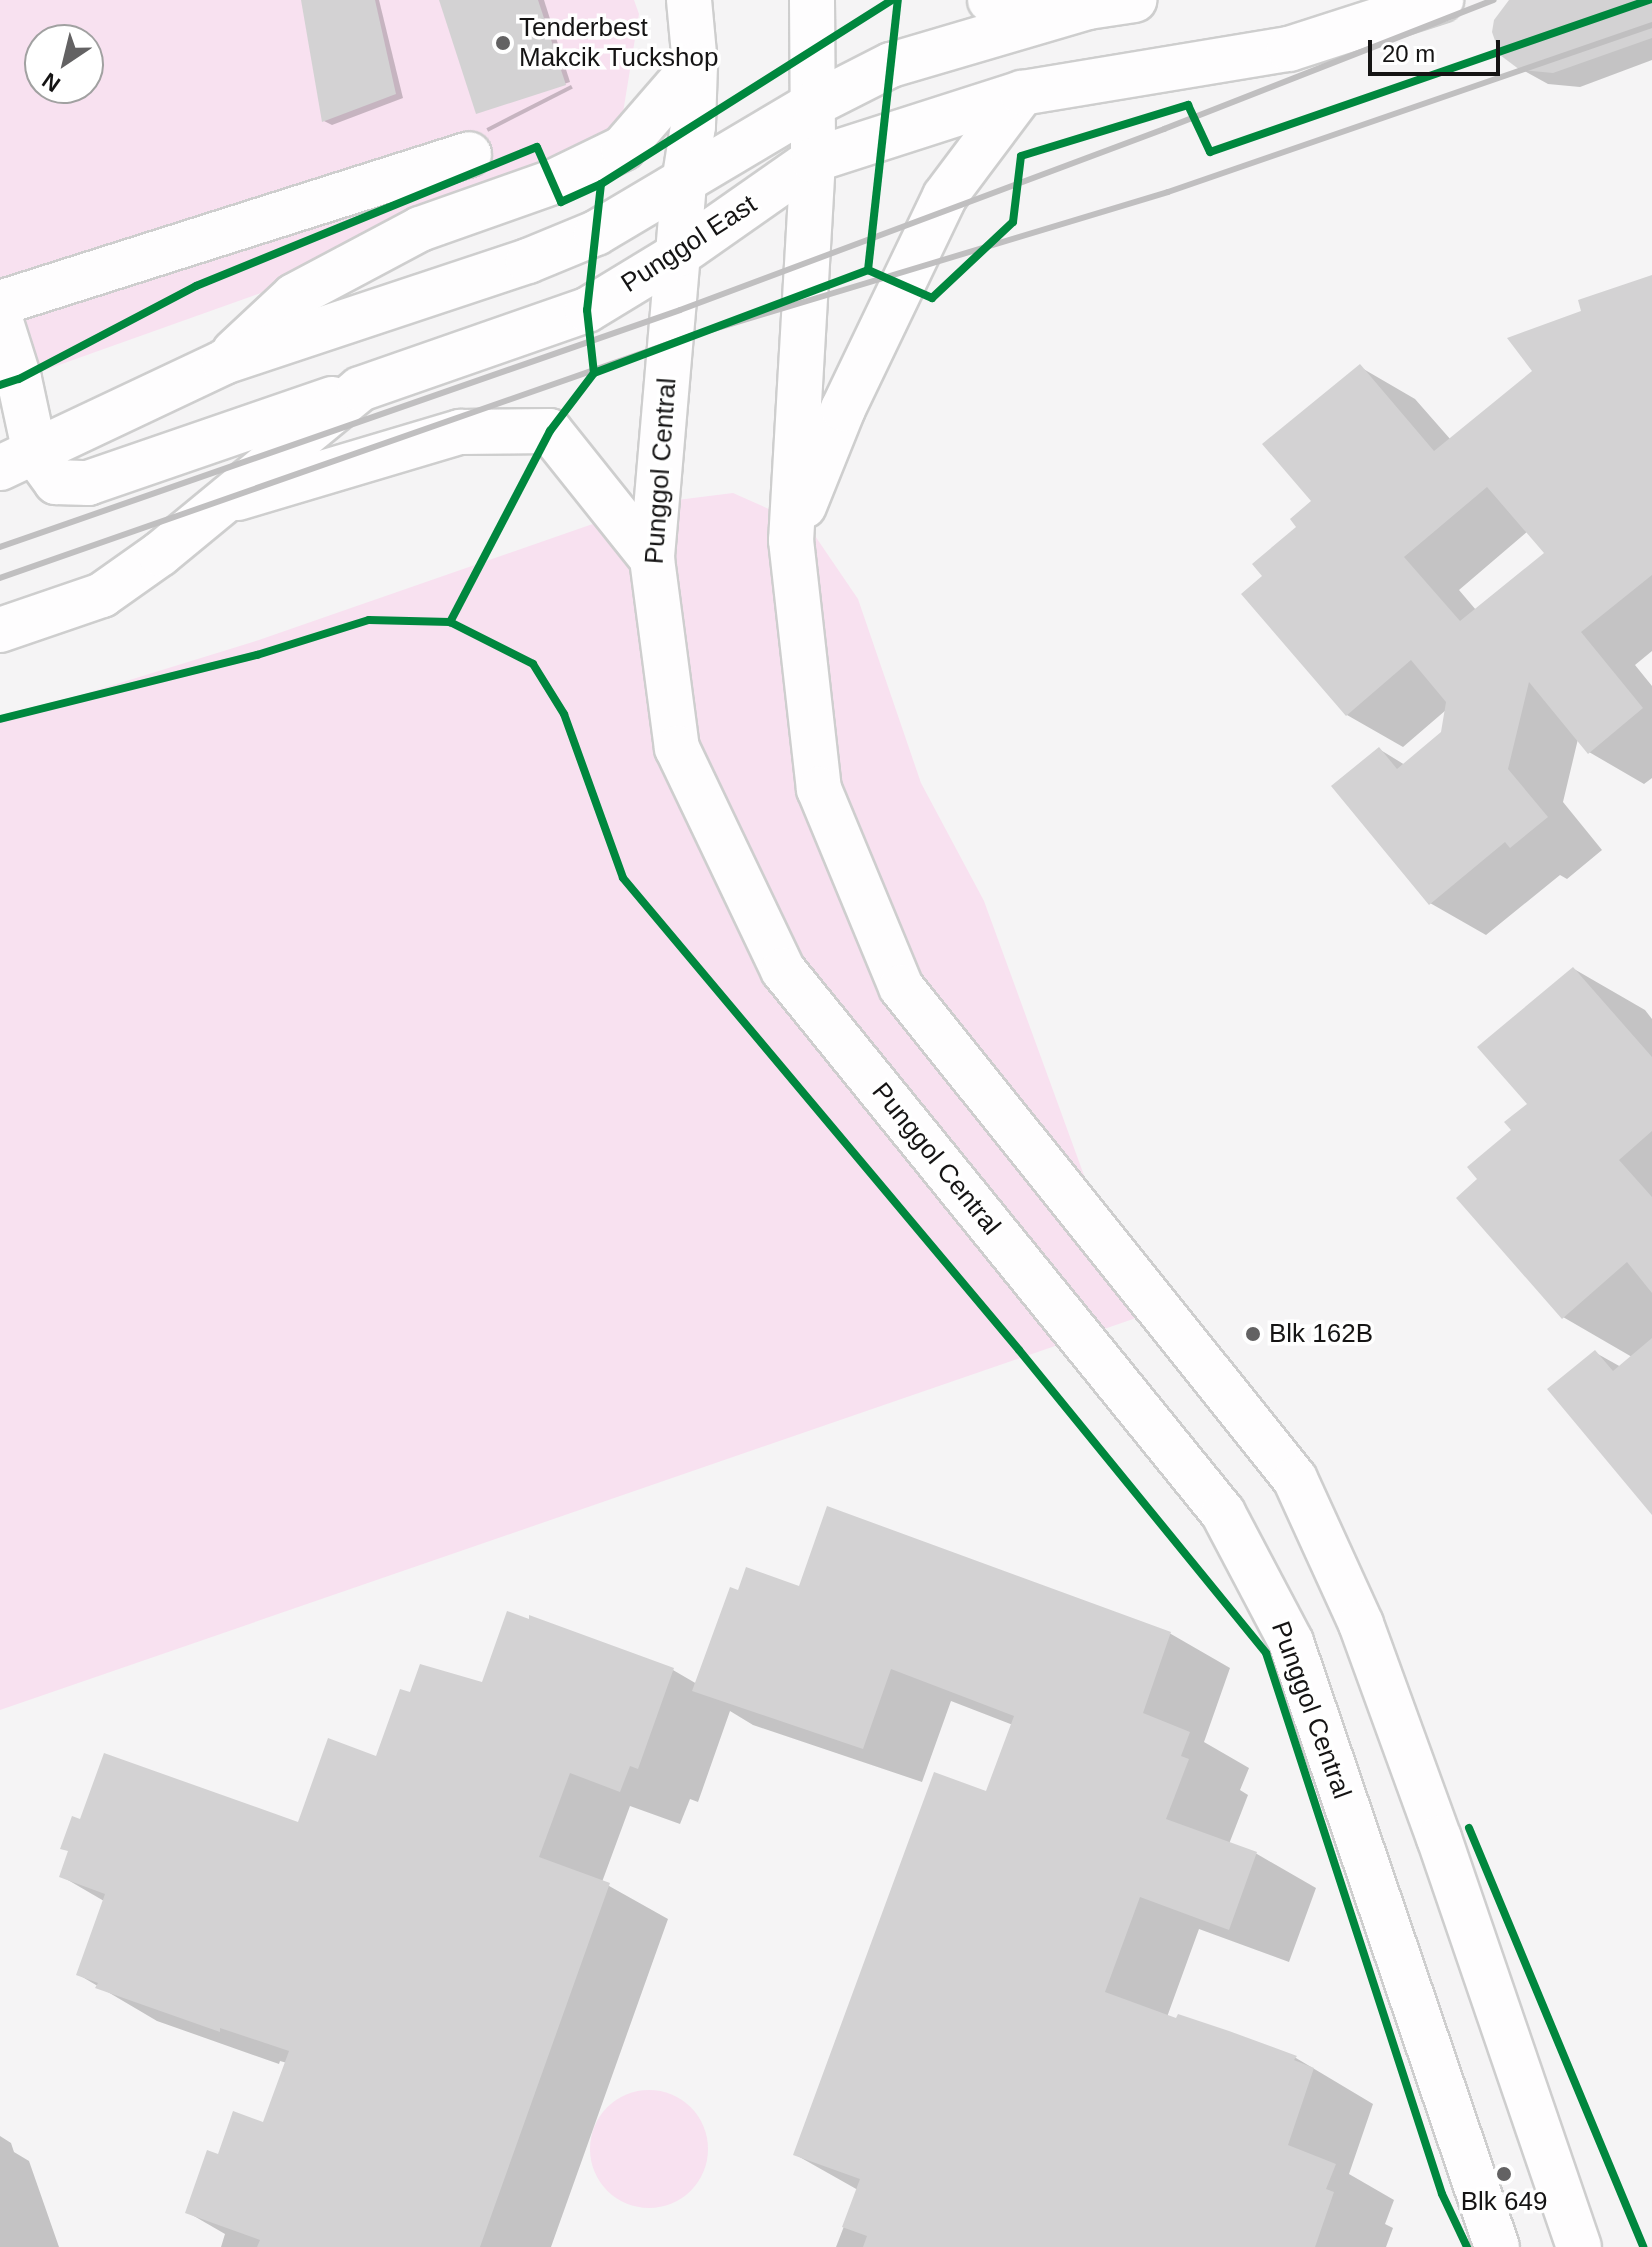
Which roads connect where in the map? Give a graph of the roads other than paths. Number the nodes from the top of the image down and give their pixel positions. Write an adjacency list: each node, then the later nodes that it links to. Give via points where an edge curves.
1 (689, 0): 7 (main road, Punggol Central)
2 (812, 0): 9 (main road)
3 (990, 0): 6 (main road)
4 (1134, 0): 6 (main road, Punggol East)
5 (1441, 0): 8 (main road, Punggol East, via 1289,49)
6 (1088, 7): 9 (main road, Punggol East, via 891,65)
7 (695, 65): 12 (main road, Punggol Central); 16 (main road, via 623,148 553,182 420,229 294,296)
8 (1022, 93): 11 (main road, Punggol East); 20 (main road, via 945,196 843,409)
9 (812, 105): 11 (main road); 12 (main road, Punggol East)
10 (469, 154): 14 (main road)
11 (813, 160): 13 (main road, Punggol East); 20 (main road)
12 (684, 183): 13 (main road, Punggol Central); 16 (main road, Punggol East, via 596,233 528,261)
13 (679, 254): 17 (main road, Punggol East, via 587,310); 21 (main road, Punggol Central)
14 (0, 303)
15 (0, 319): 18 (main road, via 19,379)
16 (224, 362): 18 (main road, Punggol East)
17 (360, 389): 18 (main road, via 88,483 56,482); 19 (main road, Punggol East)
18 (18, 460)
19 (216, 504): 21 (main road, via 460,432 550,431); 22 (main road, Punggol East, via 160,554 102,595)
20 (791, 540): 24 (main road, via 819,789 901,987 1295,1479 1361,1624)
21 (652, 559): 23 (main road, Punggol Central, via 677,748 783,970 1223,1513 1291,1642)
22 (0, 630)
23 (1497, 2247)
24 (1579, 2247)

